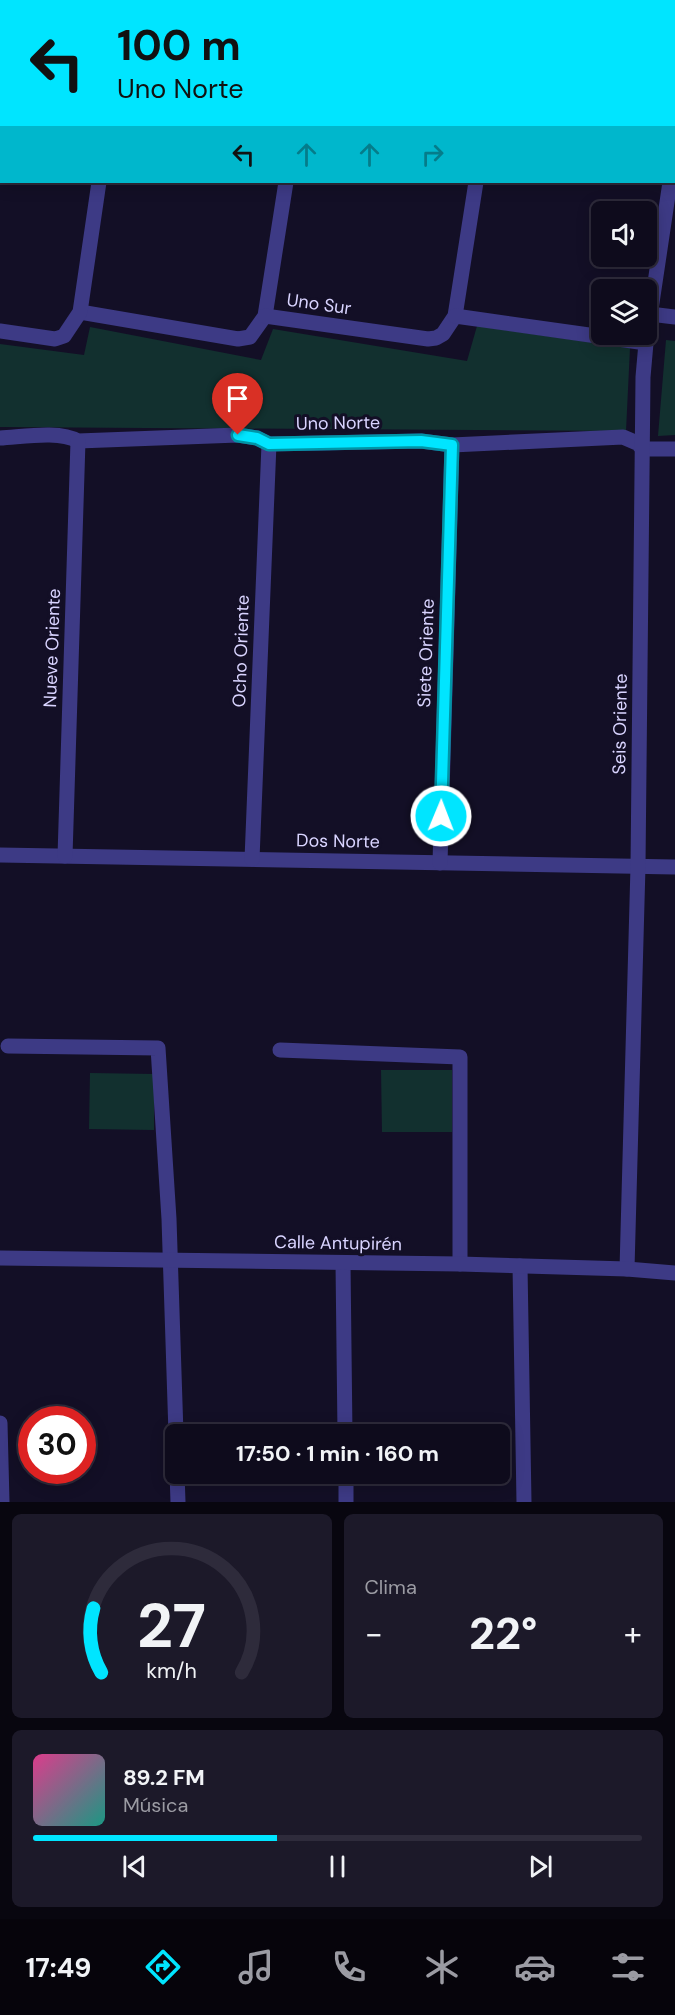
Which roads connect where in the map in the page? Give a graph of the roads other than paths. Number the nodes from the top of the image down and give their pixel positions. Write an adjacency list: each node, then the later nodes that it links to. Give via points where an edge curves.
1 (99, 183): 6 (street)
2 (286, 183): 8 (street)
3 (476, 183): 9 (street)
4 (670, 183): 5 (street, Seis Oriente)
5 (655, 279)
6 (80, 312): 8 (street, Uno Sur, via 238,339 250,337); 11 (street, via 60,338)
7 (657, 315): 10 (street)
8 (265, 316): 9 (street, Uno Sur, via 433,339 443,334)
9 (455, 316): 12 (street)
10 (675, 317)
11 (0, 331)
12 (591, 336)
13 (646, 345): 18 (street, Seis Oriente)
14 (0, 438): 15 (street, Uno Norte, via 57,435)
15 (78, 441): 16 (street, Uno Norte, via 238,435); 21 (street, Nueve Oriente)
16 (269, 444): 17 (street, Uno Norte, via 421,441); 22 (street, Ocho Oriente)
17 (452, 445): 18 (street, Uno Norte, via 623,437); 23 (street, Siete Oriente)
18 (643, 449): 19 (street, Uno Norte); 24 (street, Seis Oriente)
19 (675, 449)
20 (0, 855): 21 (street, Dos Norte)
21 (65, 856): 22 (street, Dos Norte)
22 (252, 859): 23 (street, Dos Norte)
23 (440, 862): 24 (street, Dos Norte)
24 (638, 866): 25 (street, Dos Norte); 33 (street, Seis Oriente)
25 (675, 867)
26 (8, 1046): 29 (street, via 158,1047)
27 (280, 1050): 31 (street, via 460,1057)
28 (0, 1258): 29 (street, Calle Antupirén)
29 (170, 1261): 30 (street, Calle Antupirén); 36 (street)
30 (343, 1263): 31 (street, Calle Antupirén); 37 (street)
31 (460, 1264): 32 (street, Calle Antupirén)
32 (520, 1266): 33 (street, Calle Antupirén); 43 (street)
33 (627, 1269): 34 (street, Calle Antupirén)
34 (675, 1273)
35 (0, 1423): 40 (street)
36 (176, 1424)
37 (345, 1424)
38 (177, 1484): 41 (street)
39 (346, 1484): 42 (street)
40 (2, 1502)
41 (178, 1502)
42 (346, 1502)
43 (524, 1502)

